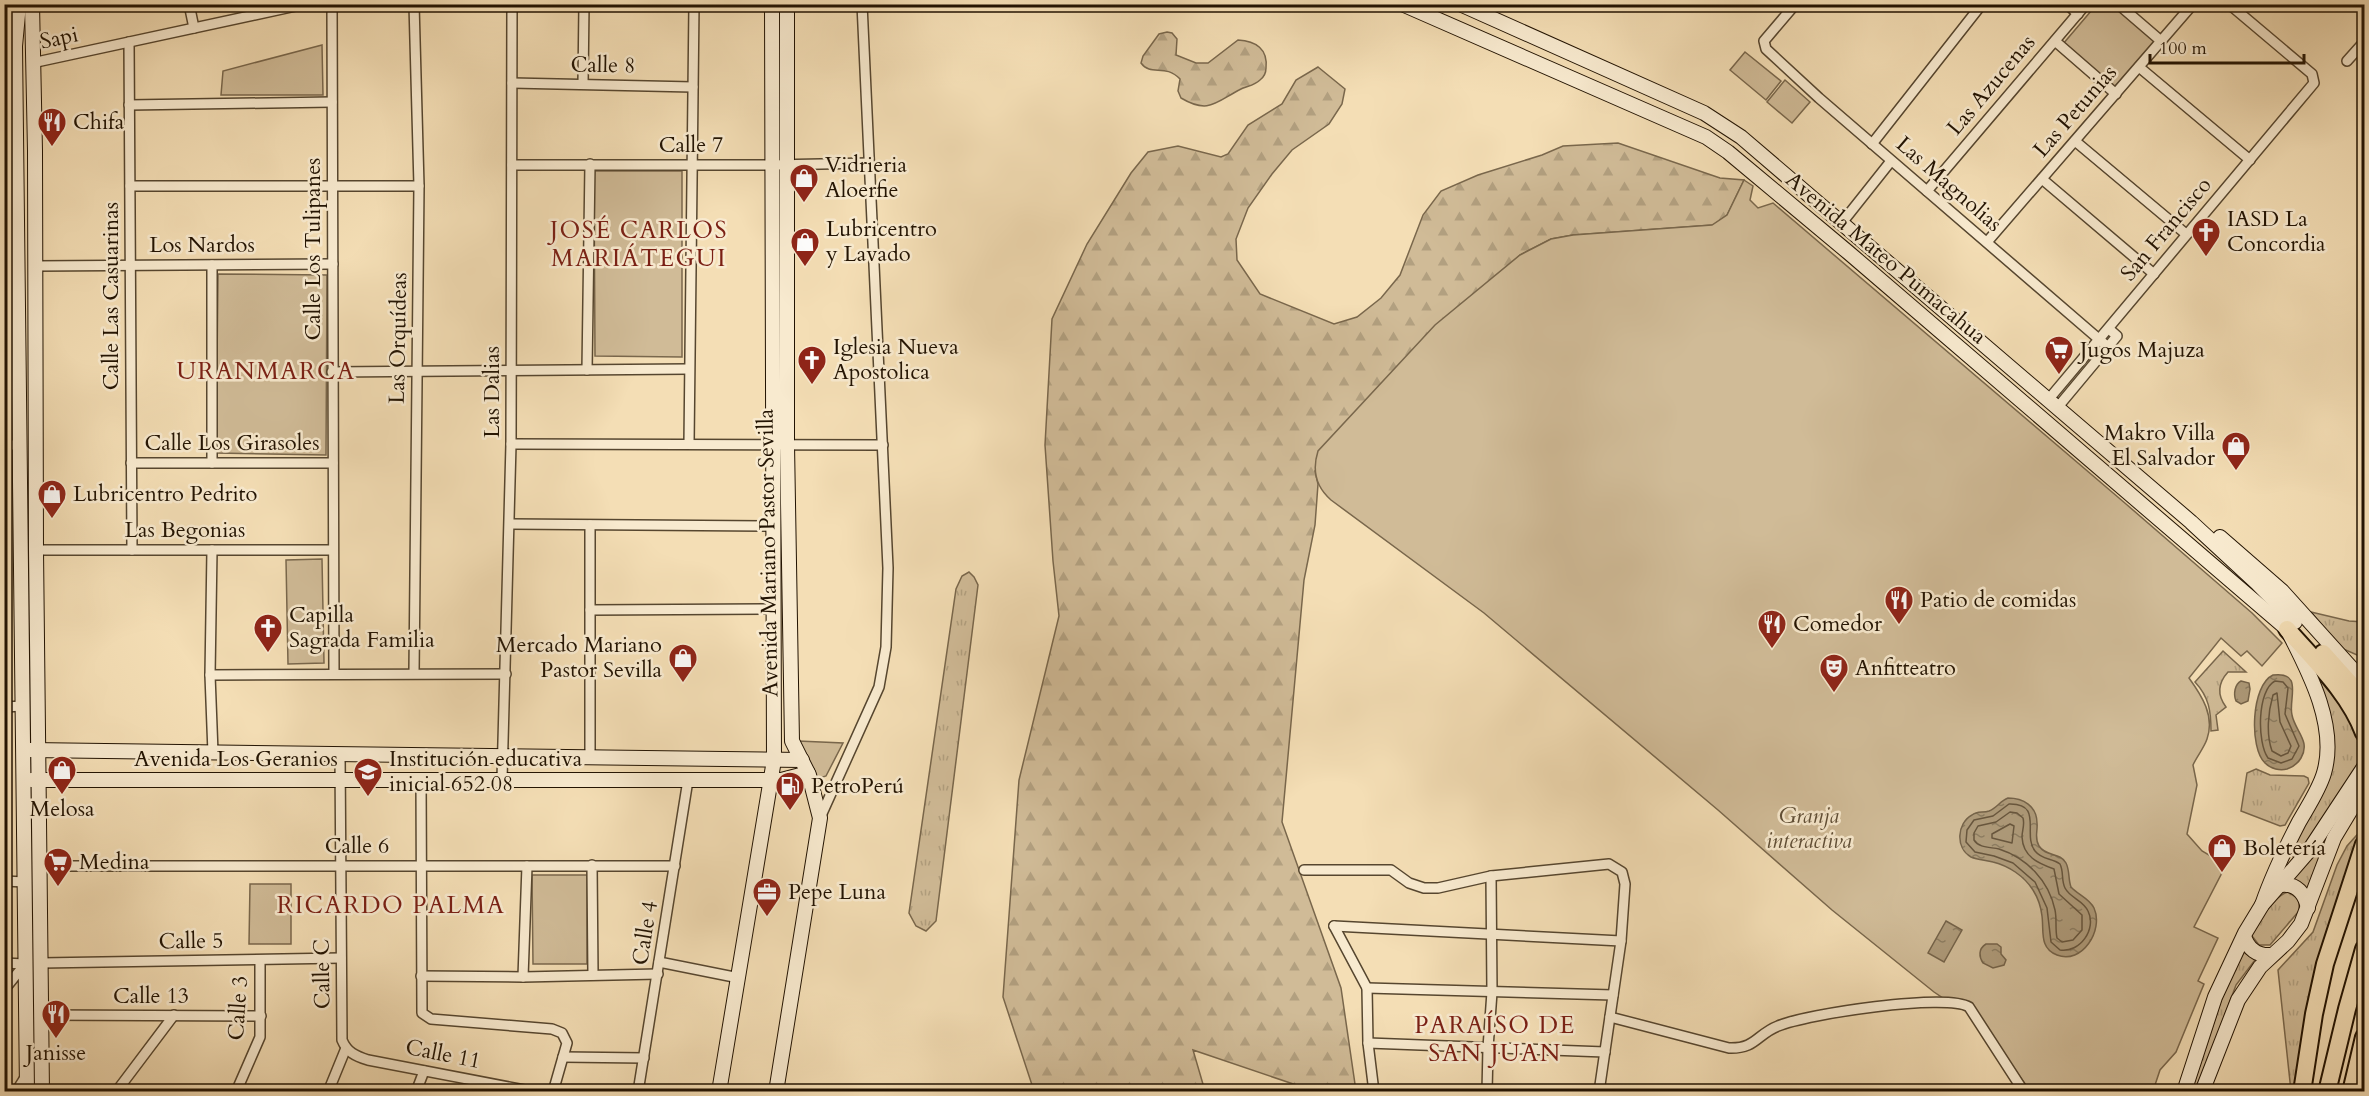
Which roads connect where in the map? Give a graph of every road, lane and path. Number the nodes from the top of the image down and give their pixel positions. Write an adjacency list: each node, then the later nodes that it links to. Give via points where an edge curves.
1 (19, 4): 47 (main road)
2 (32, 4): 29 (main road)
3 (189, 4): 23 (street)
4 (305, 4): 23 (street, Sapi)
5 (332, 4): 35 (street, Calle Los Tulipanes)
6 (414, 4): 51 (street, Las Orquídeas)
7 (512, 4): 31 (street, Las Dalias)
8 (584, 4): 32 (street)
9 (694, 4): 33 (street)
10 (772, 4): 45 (main road, Avenida Mariano Pastor Sevilla)
11 (787, 4): 46 (main road, Avenida Mariano Pastor Sevilla)
12 (862, 4): 41 (street)
13 (1402, 4): 88 (main road, Avenida Mateo Pumacahua, via 1706,137 1728,152)
14 (1460, 4): 53 (main road, Avenida Mateo Pumacahua, via 1704,113 1741,137)
15 (1790, 4): 38 (street, Las Magnolias, via 1792,8 1764,41 1766,49)
16 (1982, 4): 38 (street)
17 (2067, 4): 22 (street)
18 (2086, 4): 22 (street, Las Azucenas)
19 (2118, 4): 25 (street)
20 (2193, 4): 25 (street, Las Petunias)
21 (2229, 4): 39 (street, San Francisco, via 2312,74 2314,83)
22 (2078, 14): 24 (street, Las Azucenas)
23 (194, 28): 26 (street, Sapi)
24 (2055, 41): 34 (street); 52 (street, Las Azucenas)
25 (2161, 41): 30 (street, Las Petunias)
26 (129, 42): 29 (street, Sapi); 36 (street, Calle Las Casuarinas)
27 (2364, 42): 28 (street)
28 (2347, 61)
29 (32, 63): 59 (main road)
30 (2139, 67): 34 (street, Las Petunias); 39 (street)
31 (512, 82): 32 (street, Calle 8); 43 (street, Las Dalias)
32 (583, 84): 33 (street, Calle 8)
33 (693, 87): 44 (street)
34 (2116, 94): 37 (street, Las Petunias)
35 (332, 102): 36 (street); 50 (street, Calle Los Tulipanes)
36 (129, 105): 49 (street, Calle Las Casuarinas)
37 (2075, 141): 48 (street, Las Petunias); 54 (street)
38 (1872, 144): 40 (street, Las Magnolias)
39 (2250, 160): 54 (street, San Francisco)
40 (1892, 161): 52 (street, Las Magnolias); 53 (street)
41 (869, 163): 46 (street, Calle 7); 74 (street)
42 (590, 164): 43 (street, Calle 7); 44 (street, Calle 7); 66 (street)
43 (512, 165): 65 (street, Las Dalias)
44 (692, 165): 45 (street, Calle 7); 64 (street)
45 (774, 165): 46 (street, Calle 7); 72 (main road, Avenida Mariano Pastor Sevilla)
46 (788, 165): 72 (main road, Avenida Mariano Pastor Sevilla)
47 (11, 169): 73 (main road)
48 (2042, 179): 55 (street, Las Petunias); 60 (street)
49 (130, 186): 50 (street); 57 (street, Calle Las Casuarinas)
50 (332, 186): 51 (street); 56 (street, Calle Los Tulipanes)
51 (419, 186): 67 (street, Las Orquídeas)
52 (1927, 191): 55 (street, Las Magnolias)
53 (1841, 224): 69 (main road, Avenida Mateo Pumacahua)
54 (2186, 234): 60 (street, San Francisco)
55 (1987, 242): 62 (street, Las Magnolias)
56 (333, 264): 58 (street, Los Nardos); 68 (street, Calle Los Tulipanes)
57 (130, 265): 58 (street, Los Nardos); 59 (street, Los Nardos); 76 (street, Calle Las Casuarinas)
58 (213, 265): 77 (street)
59 (36, 266): 82 (main road)
60 (2154, 274): 61 (street, San Francisco)
61 (2109, 329): 62 (street, San Francisco); 63 (street, via 2117,336)
62 (2100, 340): 63 (street, Las Magnolias); 69 (street, San Francisco)
63 (2108, 347): 69 (street)
64 (689, 369): 66 (street); 71 (street)
65 (511, 370): 66 (street); 67 (street); 70 (street, Las Dalias)
66 (587, 370)
67 (416, 371): 68 (street); 91 (street, Las Orquídeas)
68 (333, 372): 78 (street, Calle Los Tulipanes)
69 (2053, 404): 75 (main road, Avenida Mateo Pumacahua)
70 (511, 444): 71 (street); 79 (street, Las Dalias)
71 (689, 444): 72 (street)
72 (781, 444): 74 (street); 81 (main road, Avenida Mariano Pastor Sevilla); 108 (main road, Avenida Mariano Pastor Sevilla, via 792,741)
73 (12, 445): 98 (main road)
74 (883, 445): 119 (street, via 888,568 886,646 879,687)
75 (2114, 456): 88 (main road, Avenida Mateo Pumacahua, via 2257,583); 89 (main road, via 2146,473 2263,573)
76 (131, 463): 77 (street, Calle Los Girasoles); 83 (street, Calle Las Casuarinas)
77 (212, 463): 78 (street, Calle Los Girasoles)
78 (333, 463): 85 (street, Calle Los Tulipanes)
79 (510, 524): 80 (street); 93 (street, Las Dalias)
80 (590, 525): 81 (street); 87 (street)
81 (774, 526): 86 (main road, Avenida Mariano Pastor Sevilla)
82 (36, 550): 83 (street, Las Begonias); 101 (main road)
83 (132, 550): 84 (street, Las Begonias)
84 (212, 550): 85 (street, Las Begonias); 94 (street)
85 (333, 550): 92 (street, Calle Los Tulipanes)
86 (774, 609): 87 (street); 107 (main road, Avenida Mariano Pastor Sevilla)
87 (590, 610): 105 (street)
88 (2291, 626): 95 (highway); 132 (main road, via 2324,714 2324,772 2274,871)
89 (2342, 657): 90 (main road); 95 (main road)
90 (2364, 664)
91 (414, 673): 92 (street); 93 (street)
92 (333, 674): 94 (street)
93 (506, 674): 104 (street, Las Dalias)
94 (210, 675): 102 (street)
95 (2350, 684): 96 (highway); 99 (highway, via 2353,709)
96 (2364, 699)
97 (4, 706): 98 (street)
98 (23, 706): 100 (main road)
99 (2364, 733)
100 (24, 750): 101 (main road, Avenida Los Geranios); 113 (main road)
101 (38, 750): 102 (main road, Avenida Los Geranios); 114 (main road)
102 (213, 753): 103 (main road, Avenida Los Geranios)
103 (340, 754): 104 (main road, Avenida Los Geranios); 115 (street, Calle C)
104 (503, 756): 105 (main road, Avenida Los Geranios); 111 (street, Las Dalias)
105 (590, 758): 106 (main road, Avenida Los Geranios)
106 (744, 760): 107 (main road, Avenida Los Geranios); 112 (main road)
107 (774, 760): 108 (main road, Avenida Los Geranios); 117 (main road, Avenida Mariano Pastor Sevilla)
108 (805, 767): 117 (main road, Avenida Los Geranios); 119 (main road, Avenida Mariano Pastor Sevilla)
109 (2364, 767): 131 (main road, via 2308,852)
110 (420, 779): 111 (main road, Avenida Los Geranios); 115 (main road, Avenida Los Geranios); 123 (street)
111 (502, 779): 116 (main road, Avenida Los Geranios)
112 (745, 779): 116 (main road, Avenida Los Geranios); 117 (main road, Avenida Los Geranios)
113 (24, 780): 114 (main road, Avenida Los Geranios); 130 (main road)
114 (38, 780): 115 (main road, Avenida Los Geranios); 121 (main road)
115 (340, 780): 122 (street, Calle C)
116 (688, 780): 126 (street, Calle 4)
117 (771, 780): 149 (main road, Avenida Mariano Pastor Sevilla)
118 (2364, 788): 133 (main road, via 2330,847)
119 (820, 818): 178 (main road, Avenida Mariano Pastor Sevilla)
120 (2364, 844): 185 (highway, via 2325,964)
121 (39, 866): 122 (street, Calle 6); 142 (main road)
122 (340, 866): 123 (street, Calle 6); 139 (street, Calle C)
123 (422, 866): 124 (street, Calle 6); 147 (street)
124 (527, 866): 125 (street, Calle 6); 148 (street)
125 (592, 866): 126 (street, Calle 6); 146 (street)
126 (675, 866): 143 (street, Calle 4)
127 (1304, 870): 128 (street, via 1391,870 1424,888)
128 (1491, 876): 134 (street); 136 (street, via 1609,864 1616,867 1625,884)
129 (4, 881): 130 (street)
130 (25, 882): 144 (main road)
131 (2281, 885): 132 (main road); 133 (main road, via 2296,888)
132 (2262, 905): 135 (main road)
133 (2308, 908): 138 (main road, via 2295,932)
134 (1492, 935): 136 (street); 150 (street, via 1334,926); 152 (street)
135 (2244, 936): 138 (main road, via 2254,951); 183 (main road, via 2215,997)
136 (1621, 940): 153 (street)
137 (2364, 949): 186 (highway)
138 (2271, 956): 184 (main road, via 2252,976 2238,1000)
139 (341, 958): 140 (street, Calle 5); 160 (street, Calle C, via 342,1040)
140 (260, 960): 142 (street, Calle 5); 156 (street, Calle 3)
141 (4, 963): 144 (street)
142 (40, 963): 154 (main road)
143 (659, 963): 145 (street, Calle 4); 149 (street)
144 (25, 964): 151 (street); 166 (main road)
145 (658, 974): 146 (street); 164 (street, Calle 4)
146 (593, 975): 148 (street)
147 (421, 976): 148 (street); 163 (street, via 422,1013 427,1018 552,1029 562,1033 567,1043)
148 (523, 977)
149 (739, 978): 177 (main road, Avenida Mariano Pastor Sevilla)
150 (1367, 988): 152 (street); 159 (street)
151 (4, 990)
152 (1492, 992): 153 (street); 161 (street)
153 (1613, 995): 157 (street)
154 (41, 1015): 155 (street, Calle 13); 169 (main road)
155 (174, 1015): 156 (street, Calle 13); 170 (street)
156 (261, 1016): 171 (street, Calle 3, via 260,1037)
157 (1610, 1017): 162 (street); 182 (street, via 1741,1048 1778,1026 1803,1019 1872,1007 1956,1002 1969,1007)
158 (2364, 1037): 187 (highway)
159 (1368, 1043): 161 (street); 179 (street)
160 (346, 1048): 165 (street, Calle 11, via 368,1060); 172 (street)
161 (1488, 1048): 162 (street); 180 (street)
162 (1605, 1052): 181 (street)
163 (563, 1057): 164 (street); 175 (street)
164 (644, 1058): 176 (street, Calle 4)
165 (424, 1071): 173 (street); 174 (street, Calle 11)
166 (27, 1076): 167 (street); 168 (main road)
167 (16, 1092)
168 (27, 1092)
169 (42, 1092)
170 (116, 1092)
171 (236, 1092)
172 (328, 1092)
173 (416, 1092)
174 (535, 1092)
175 (553, 1092)
176 (638, 1092)
177 (719, 1092)
178 (776, 1092)
179 (1374, 1092)
180 (1487, 1092)
181 (1599, 1092)
182 (2024, 1092)
183 (2184, 1092)
184 (2202, 1092)
185 (2302, 1092)
186 (2327, 1092)
187 (2351, 1092)

